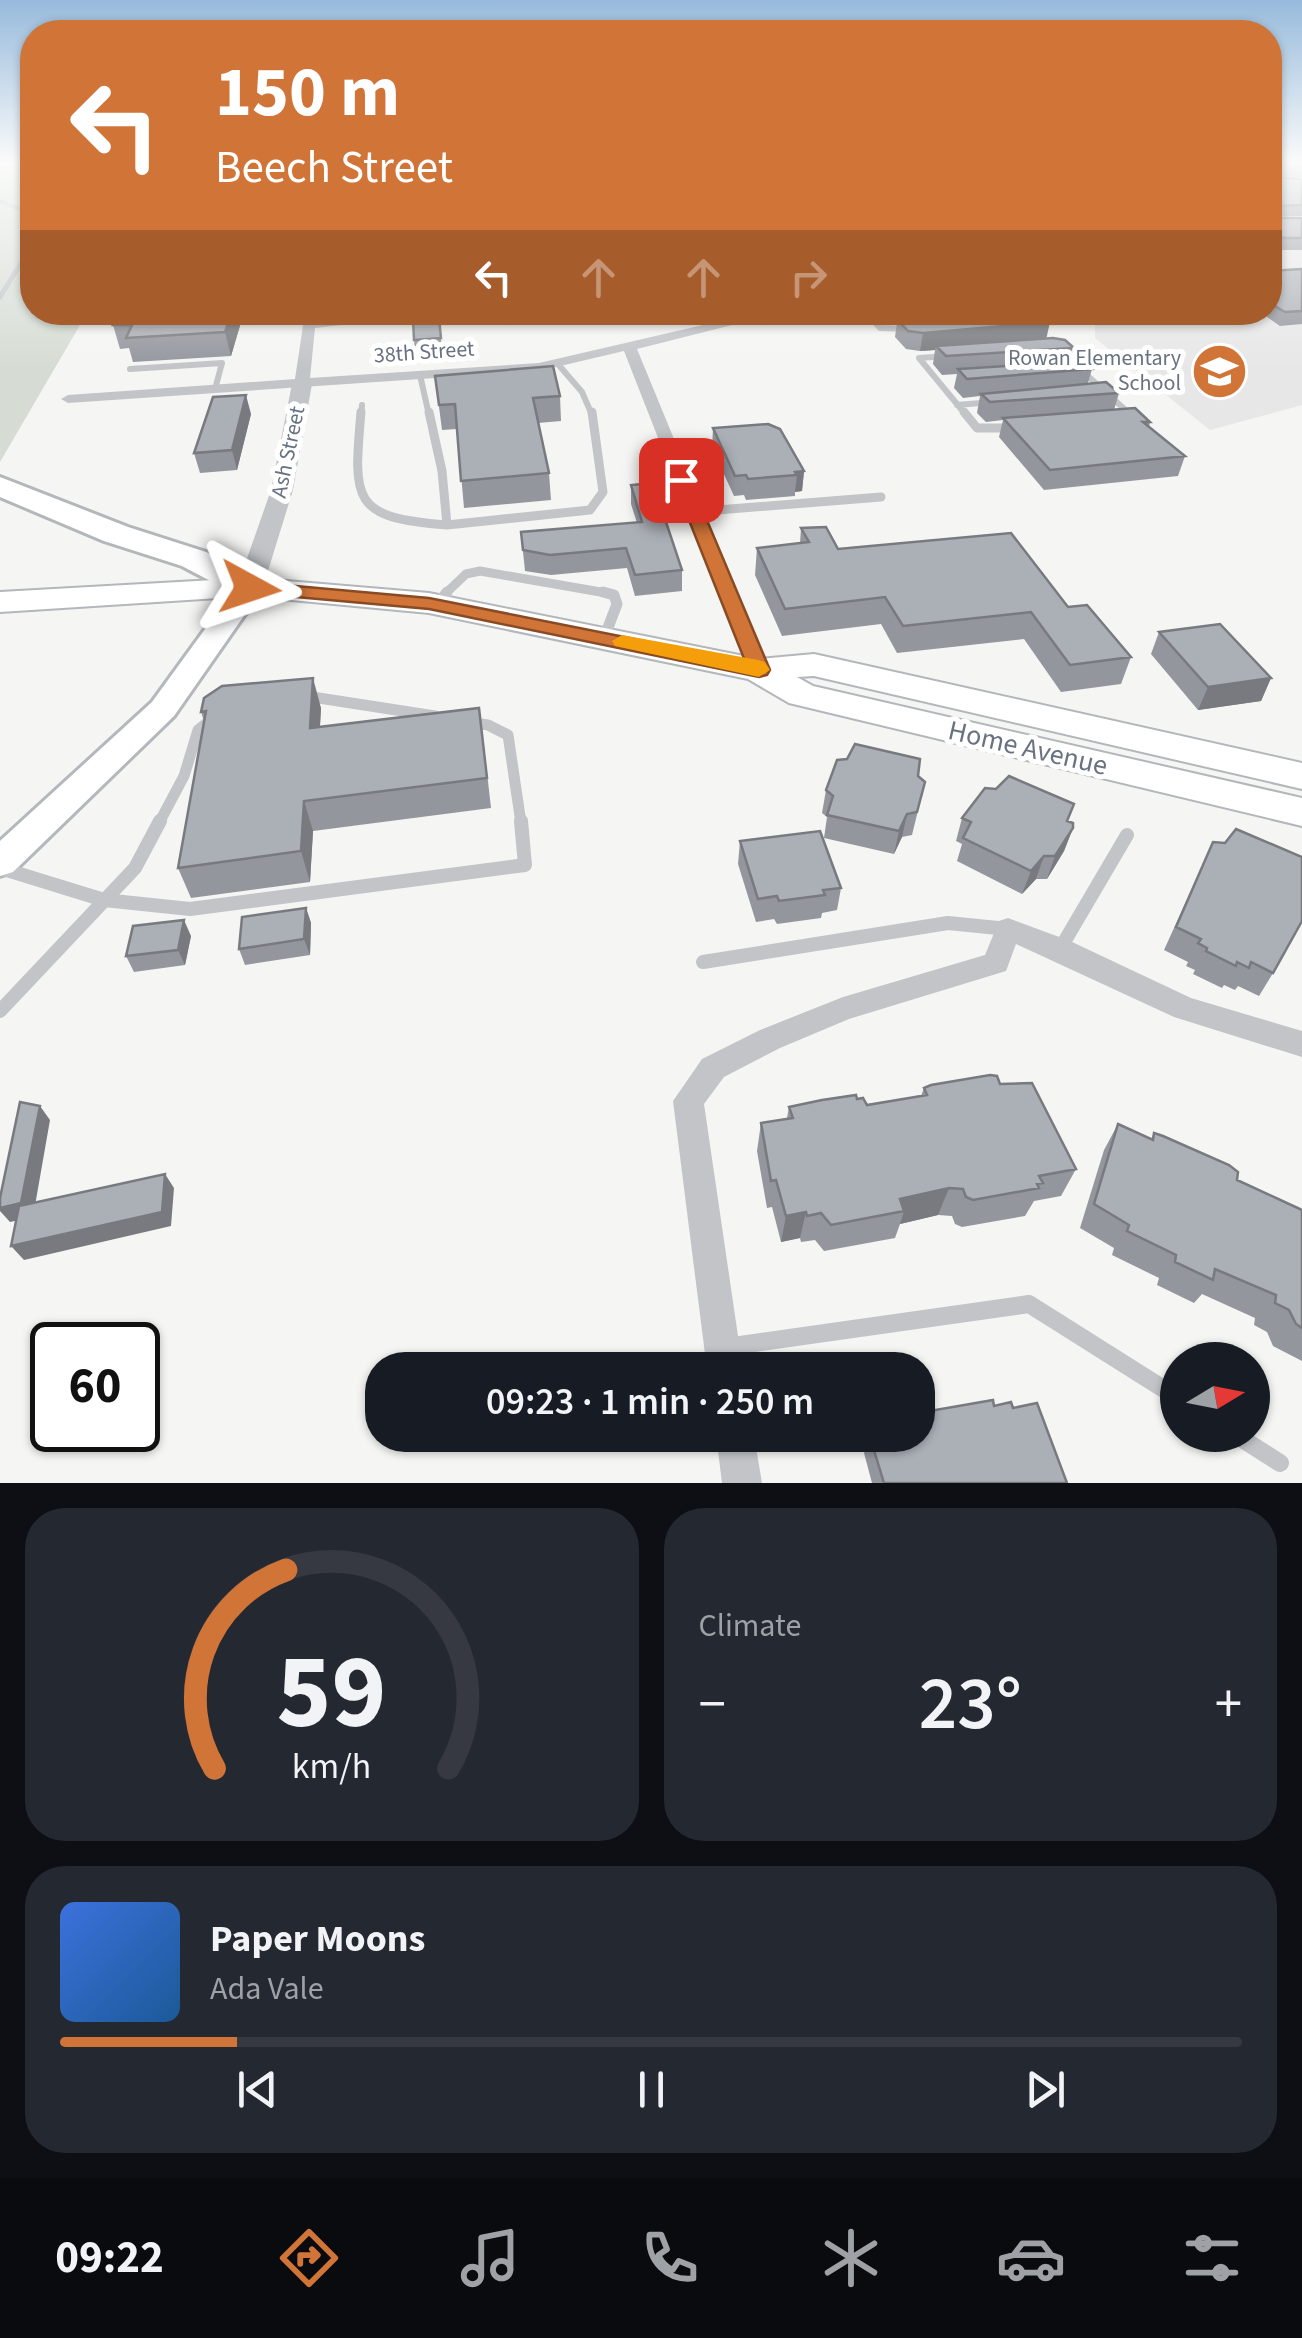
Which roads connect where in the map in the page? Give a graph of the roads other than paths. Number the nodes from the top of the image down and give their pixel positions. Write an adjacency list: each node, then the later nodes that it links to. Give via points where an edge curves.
1 (309, 325): 15 (street, Ash Street)
2 (721, 325): 5 (street, 38th Street)
3 (875, 325): 4 (lane)
4 (926, 328)
5 (629, 346): 8 (street, 38th Street); 29 (street)
6 (1049, 349): 10 (lane, via 1064,352)
7 (956, 355): 14 (lane, via 919,358)
8 (556, 362): 12 (street, 38th Street); 30 (lane, via 590,400 603,492 596,503 590,510)
9 (130, 369): 16 (lane, via 222,363)
10 (1085, 372): 11 (lane); 17 (lane)
11 (1066, 373)
12 (420, 375): 15 (street, 38th Street); 30 (lane)
13 (956, 380): 14 (lane)
14 (938, 382): 22 (lane)
15 (302, 384): 16 (street, 38th Street); 31 (street, Ash Street, via 282,490)
16 (214, 390): 19 (street, 38th Street)
17 (1107, 393): 18 (lane); 23 (lane)
18 (1088, 394)
19 (68, 399)
20 (1013, 400): 22 (lane)
21 (362, 405): 30 (lane, via 356,482 361,502 371,511)
22 (956, 405): 25 (lane, via 977,428)
23 (1136, 419): 24 (lane); 26 (lane)
24 (1117, 421)
25 (1022, 428)
26 (1146, 429)
27 (0, 486): 31 (highway)
28 (881, 496): 29 (lane)
29 (694, 512): 35 (street)
30 (447, 525)
31 (250, 588): 32 (main road, Home Avenue); 33 (main road, Home Avenue); 41 (main road, via 163,709)
32 (16, 601)
33 (437, 605): 34 (main road, Home Avenue); 34 (lane, via 468,572 483,569 614,595)
34 (604, 638): 35 (main road, Home Avenue)
35 (759, 670): 38 (main road, Home Avenue, via 814,665); 39 (main road, Home Avenue, via 802,695)
36 (284, 696): 42 (lane, via 488,725 508,736 524,865 190,909)
37 (228, 705): 42 (lane, via 198,730 184,776 135,868)
38 (1302, 776)
39 (1302, 812)
40 (1126, 835): 44 (lane)
41 (0, 865): 42 (lane)
42 (104, 900): 46 (lane)
43 (1008, 929): 44 (street); 45 (lane, via 948,923); 48 (street, via 996,963 843,1009 770,1039 713,1068 688,1100)
44 (1060, 949): 47 (street, via 1184,1008)
45 (703, 962)
46 (0, 1011)
47 (1302, 1044)
48 (722, 1352)
49 (762, 1352): 50 (lane, via 1029,1304)
50 (1160, 1387)
51 (737, 1452): 54 (street)
52 (1263, 1452): 53 (lane)
53 (1280, 1463)
54 (742, 1483)

